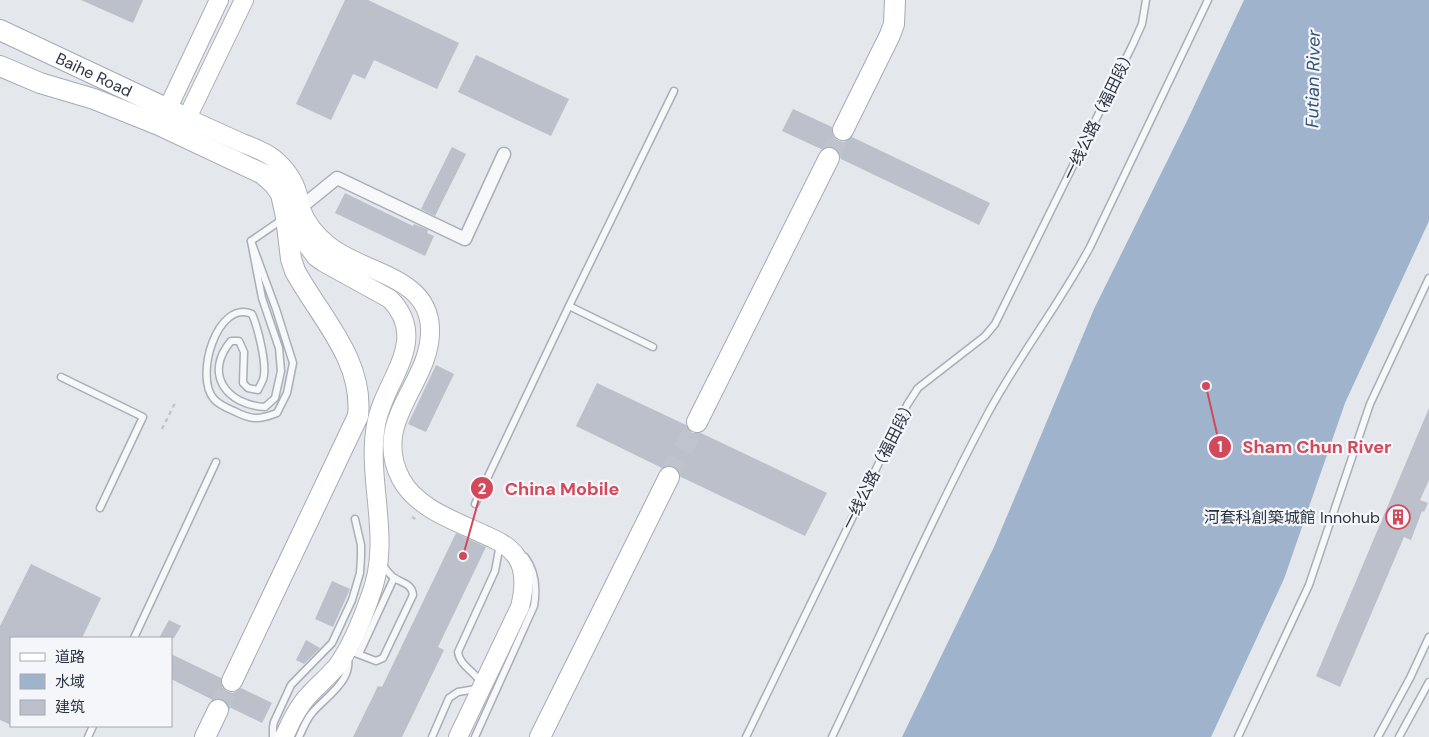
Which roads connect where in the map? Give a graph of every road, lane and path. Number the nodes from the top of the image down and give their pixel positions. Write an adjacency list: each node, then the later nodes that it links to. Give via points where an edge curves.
1 (219, 0): 9 (main road)
2 (244, 0): 10 (main road)
3 (895, 0): 11 (main road, via 890,35)
4 (1146, 0): 46 (lane, 一线公路（福田段）, via 1142,24 1133,44 995,324 985,336 918,388 907,405)
5 (1208, 0): 47 (lane, via 1090,247 988,414)
6 (0, 30): 9 (main road, Baihe Road)
7 (0, 66): 9 (main road, Baihe Road, via 94,99)
8 (674, 91): 17 (lane)
9 (163, 117): 10 (main road, Baihe Road)
10 (183, 126): 14 (main road, Baihe Road, via 263,174 274,184)
11 (843, 130)
12 (504, 154): 14 (street, via 465,239 337,178)
13 (829, 158): 21 (main road)
14 (293, 213): 15 (lane); 28 (main road, via 334,250 404,285 423,302 429,320 430,339 396,421 392,444 396,466 406,487 422,502); 29 (main road, via 316,257 390,299 403,318 404,354 379,413 375,434); 34 (main road, Baihe Road, via 289,245 295,271 351,366 359,393 359,410)
15 (251, 241): 15 (lane, via 262,298 279,348 281,371 275,398 265,407 251,406 237,399 222,385 218,371 225,348 232,341 239,341 244,352 242,383 258,390 264,376 254,320 252,314 244,310 228,318 216,333 208,356 207,378 214,399 226,408 249,418 264,418 277,413 287,393 293,364)
16 (1429, 278): 48 (lane, via 1370,404 1309,585)
17 (569, 306): 18 (lane); 25 (lane)
18 (653, 347)
19 (61, 378): 26 (lane, via 143,417)
20 (174, 403): 22 (path)
21 (697, 422)
22 (162, 429)
23 (216, 462): 31 (lane)
24 (669, 477): 45 (main road)
25 (474, 504)
26 (100, 508)
27 (355, 519): 39 (lane, via 361,558 352,600 328,648 291,685 274,722)
28 (500, 542): 36 (lane, via 495,571 458,652); 36 (main road, via 512,550 519,561 523,591 516,616); 44 (lane, via 529,562 534,575 535,595 531,615)
29 (380, 553): 30 (lane, via 383,565); 33 (main road, via 372,594)
30 (394, 578): 33 (lane); 33 (lane, via 409,585 413,595 383,658 376,661)
31 (134, 637)
32 (1429, 637): 49 (lane)
33 (352, 653): 40 (main road, via 304,700); 41 (lane, via 337,689 312,713)
34 (232, 681)
35 (1429, 682): 50 (lane)
36 (482, 688): 42 (lane, via 458,692 450,698); 43 (main road)
37 (218, 710): 38 (main road)
38 (205, 737)
39 (274, 737)
40 (284, 737)
41 (298, 737)
42 (432, 737)
43 (458, 737)
44 (474, 737)
45 (540, 737)
46 (746, 737)
47 (832, 737)
48 (1238, 737)
49 (1378, 737)
50 (1399, 737)

